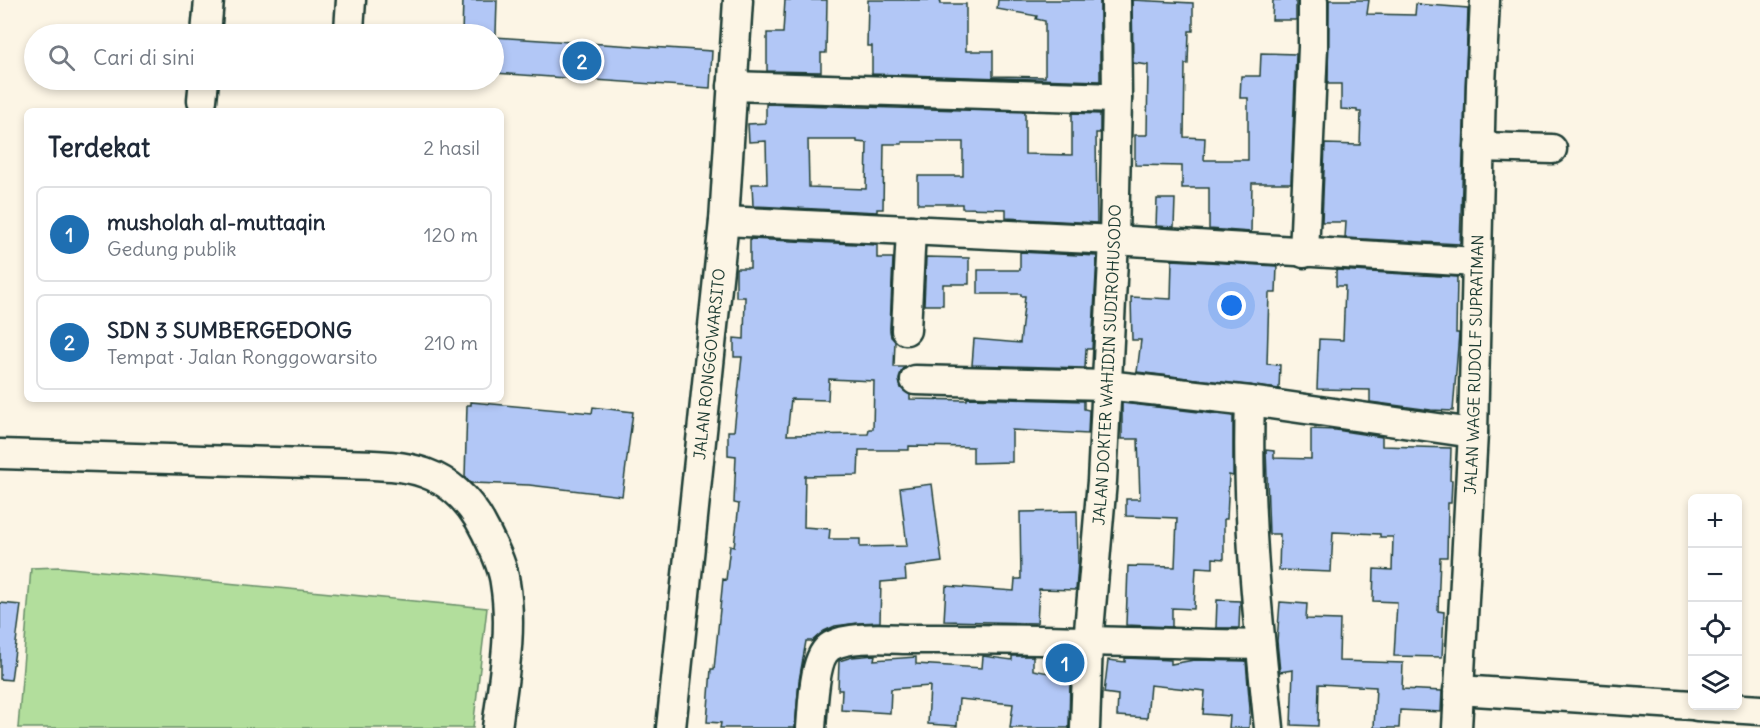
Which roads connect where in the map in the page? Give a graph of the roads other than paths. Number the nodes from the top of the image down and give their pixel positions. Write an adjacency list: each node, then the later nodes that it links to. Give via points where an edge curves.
1 (209, 0): 7 (street)
2 (351, 0): 8 (street)
3 (738, 0): 9 (street, JALAN RONGGOWARSITO)
4 (1116, 0): 10 (street, JALAN DOKTER WAHIDIN SUDIROHUSODO)
5 (1313, 0): 16 (street)
6 (1485, 0): 11 (street, JALAN WAGE RUDOLF SUPRATMAN)
7 (207, 24)
8 (349, 24)
9 (732, 86): 10 (street); 13 (street, JALAN RONGGOWARSITO)
10 (1117, 98): 15 (street, JALAN DOKTER WAHIDIN SUDIROHUSODO)
11 (1479, 147): 12 (street); 17 (street, JALAN WAGE RUDOLF SUPRATMAN)
12 (1552, 149)
13 (724, 220): 14 (street); 31 (street, JALAN RONGGOWARSITO)
14 (911, 230): 15 (street); 18 (street)
15 (1114, 240): 16 (street); 20 (street, JALAN DOKTER WAHIDIN SUDIROHUSODO)
16 (1304, 253): 17 (street)
17 (1476, 262): 22 (street, JALAN WAGE RUDOLF SUPRATMAN)
18 (906, 330)
19 (915, 380): 20 (street)
20 (1106, 385): 21 (street); 24 (street, JALAN DOKTER WAHIDIN SUDIROHUSODO)
21 (1250, 401): 22 (street); 25 (street, via 1248,460)
22 (1473, 433): 26 (street, JALAN WAGE RUDOLF SUPRATMAN)
23 (0, 454): 30 (street, via 392,466 425,473 445,484 477,514 505,582 508,642)
24 (1088, 642): 25 (street); 32 (street, via 841,642 830,646 820,660); 33 (street, JALAN DOKTER WAHIDIN SUDIROHUSODO)
25 (1260, 645): 34 (street)
26 (1458, 690): 27 (street); 35 (street, JALAN WAGE RUDOLF SUPRATMAN)
27 (1688, 705)
28 (1742, 709): 29 (street)
29 (1760, 710)
30 (498, 728)
31 (671, 728)
32 (811, 728)
33 (1085, 728)
34 (1269, 728)
35 (1457, 728)

